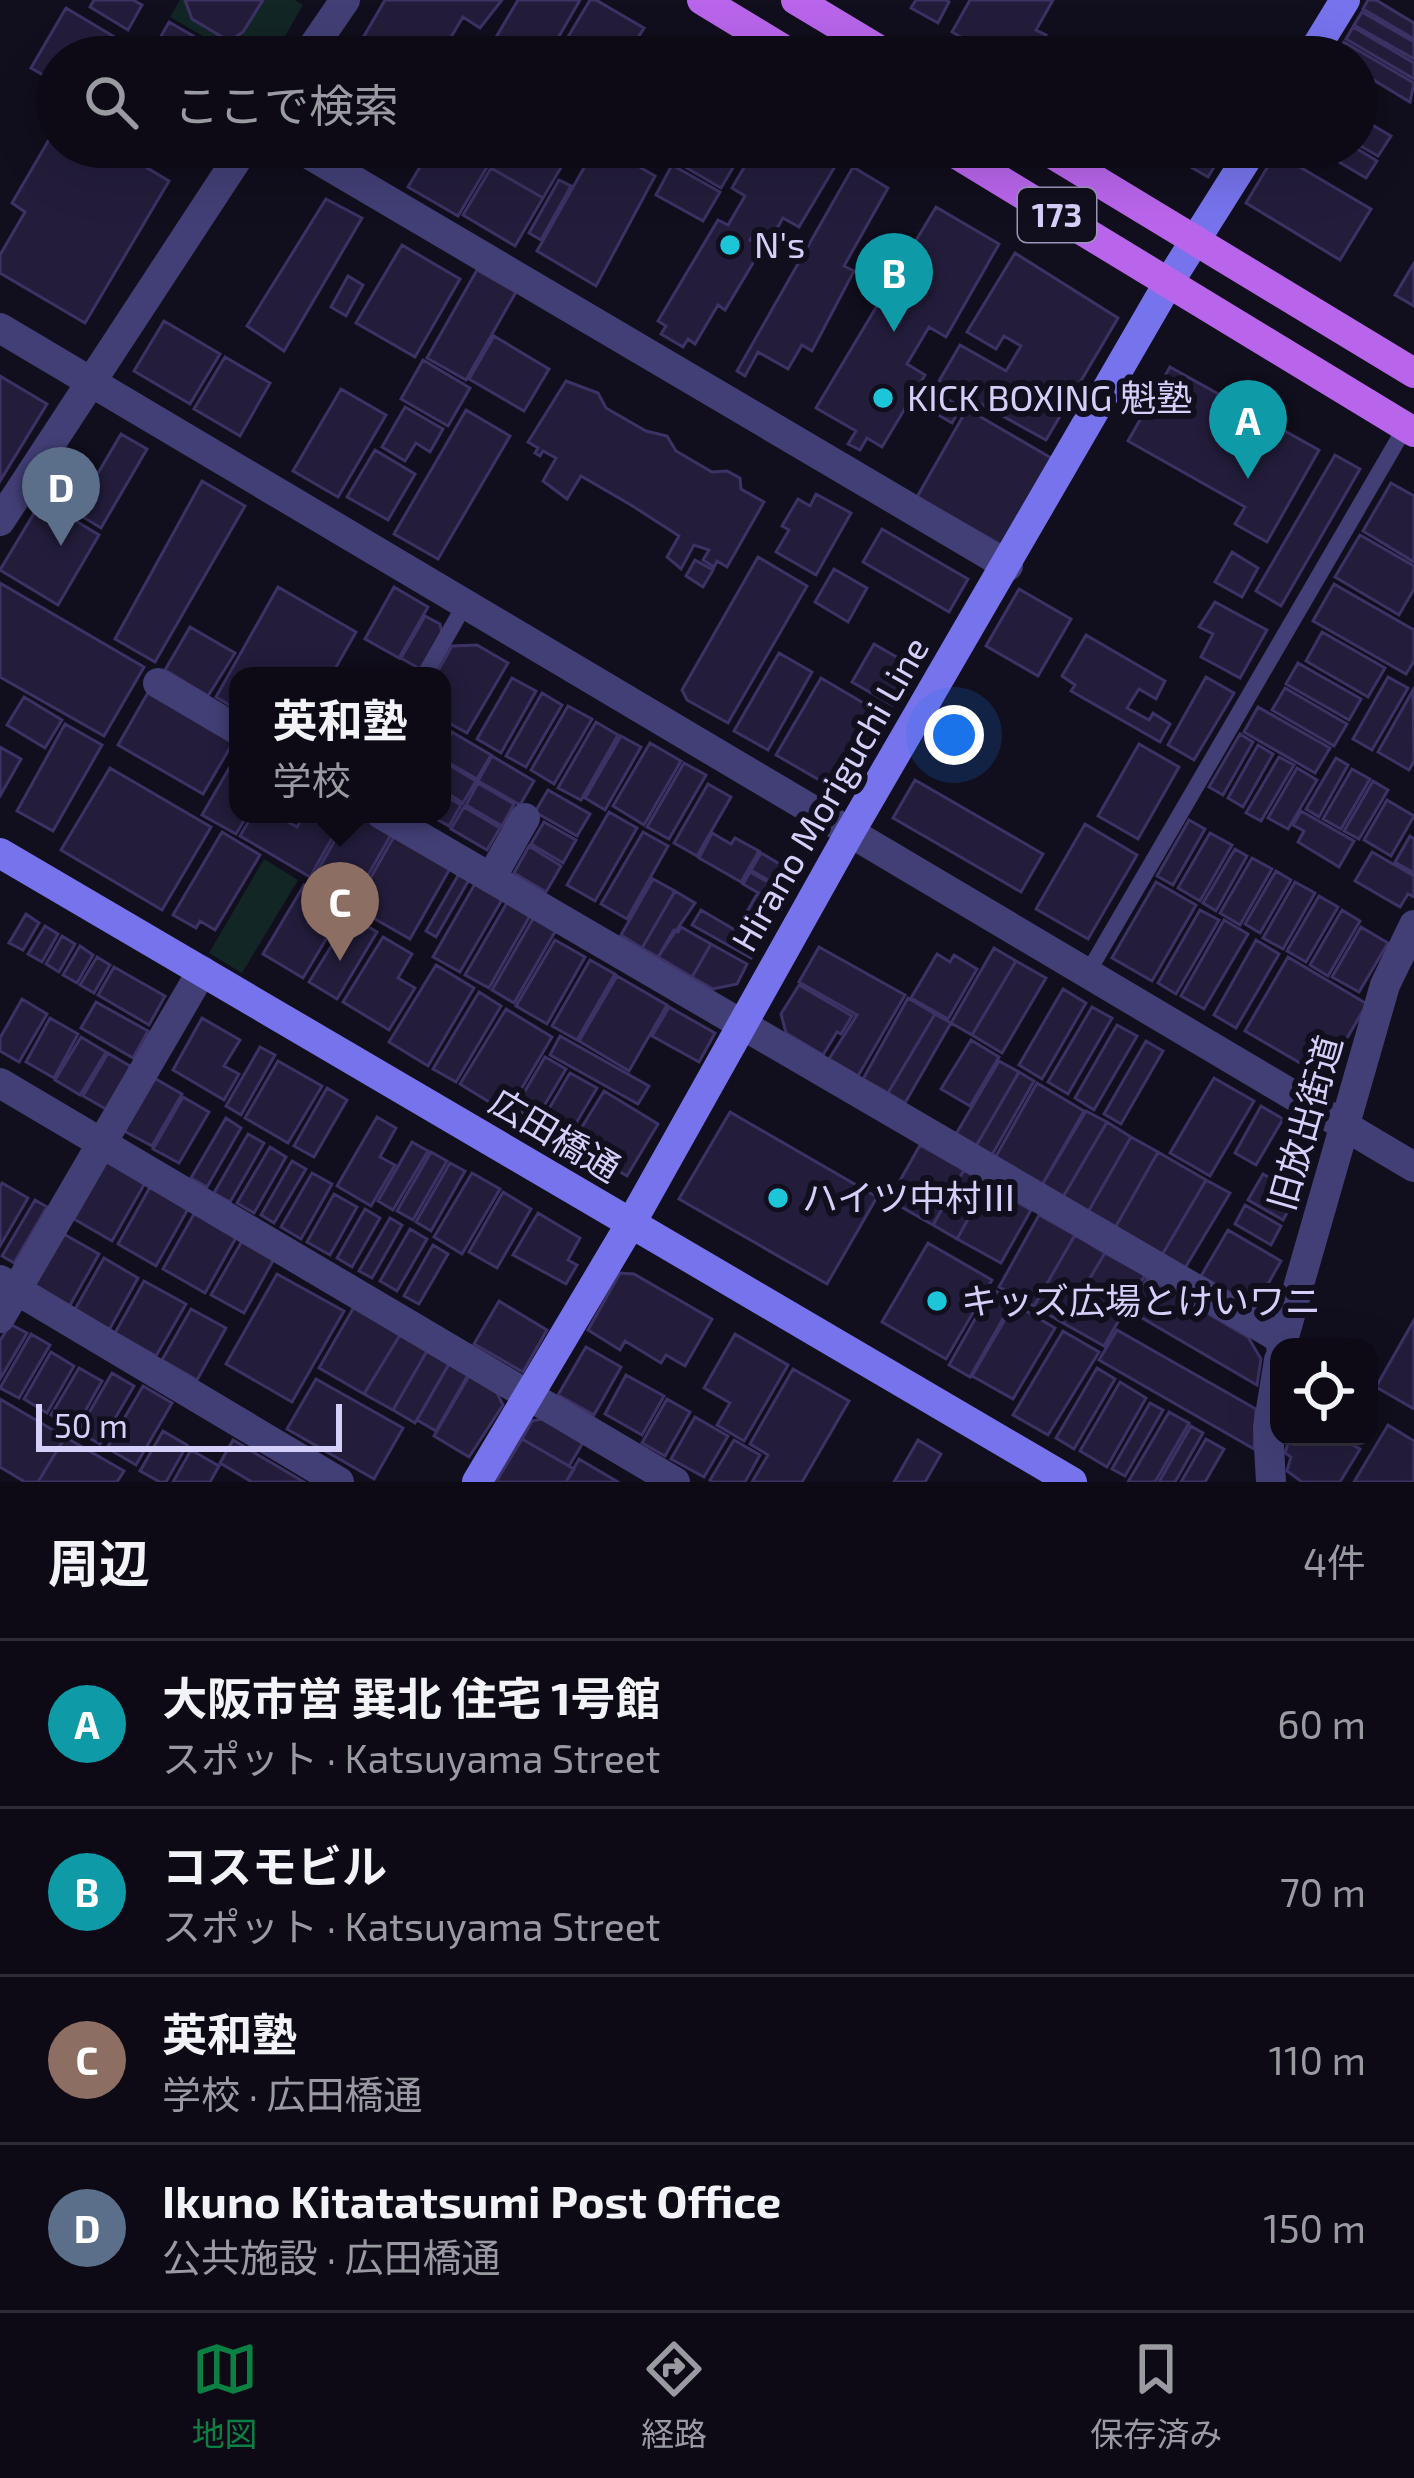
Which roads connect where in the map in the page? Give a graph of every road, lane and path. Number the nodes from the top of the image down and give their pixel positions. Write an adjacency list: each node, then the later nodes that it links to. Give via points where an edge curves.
1 (345, 0): 5 (street)
2 (702, 0): 6 (main road)
3 (796, 0): 7 (main road)
4 (1345, 0): 8 (main road)
5 (320, 36)
6 (761, 36)
7 (856, 36)
8 (1323, 36)
9 (231, 168): 18 (street)
10 (333, 168): 21 (street)
11 (980, 168): 15 (main road, 173)
12 (1076, 168): 14 (main road, 173)
13 (1241, 168): 14 (main road, Hirano Moriguchi Line)
14 (1196, 240): 15 (main road, Hirano Moriguchi Line); 17 (main road, 173)
15 (1169, 282): 19 (main road, 173); 21 (main road, Hirano Moriguchi Line)
16 (0, 328): 18 (street)
17 (1414, 373)
18 (90, 382): 20 (street); 22 (street)
19 (1410, 429): 33 (lane)
20 (0, 521)
21 (1008, 566): 28 (main road, Hirano Moriguchi Line)
22 (464, 606): 23 (lane); 28 (street)
23 (429, 667)
24 (158, 683): 25 (street)
25 (229, 725)
26 (525, 818): 30 (street)
27 (399, 823): 30 (street)
28 (849, 834): 33 (street); 34 (main road, Hirano Moriguchi Line)
29 (0, 853): 32 (main road, 広田橋通)
30 (491, 878): 34 (street)
31 (1414, 925): 36 (street, 旧放出街道, via 1385,985)
32 (202, 971): 37 (street); 39 (main road, 広田橋通)
33 (1087, 974): 36 (street)
34 (741, 1025): 39 (main road, Hirano Moriguchi Line); 43 (street)
35 (0, 1083): 37 (street)
36 (1346, 1127): 38 (street); 42 (street, 旧放出街道)
37 (101, 1144): 40 (street); 44 (street)
38 (1414, 1167)
39 (630, 1225): 44 (main road, Hirano Moriguchi Line); 49 (main road, 広田橋通)
40 (8, 1285): 41 (street); 46 (street)
41 (0, 1318)
42 (1284, 1338)
43 (1270, 1342)
44 (528, 1395): 47 (main road, Hirano Moriguchi Line); 48 (street)
45 (1270, 1416): 50 (street, 旧放出街道)
46 (339, 1482)
47 (477, 1482)
48 (675, 1482)
49 (1072, 1482)
50 (1270, 1482)

